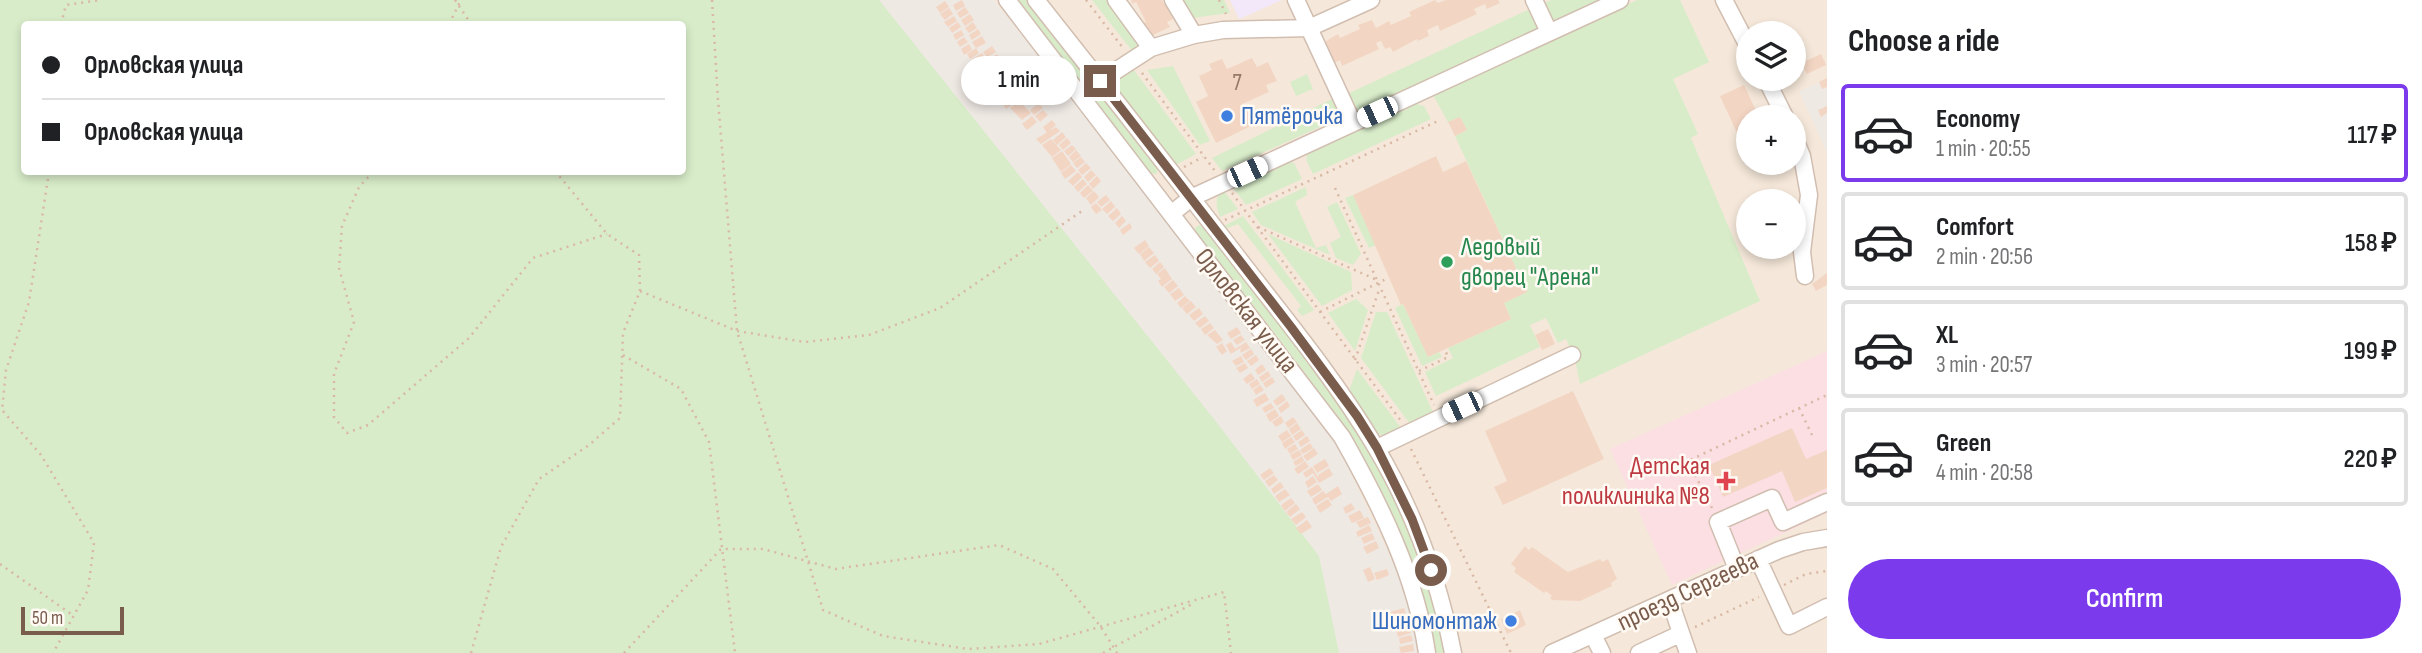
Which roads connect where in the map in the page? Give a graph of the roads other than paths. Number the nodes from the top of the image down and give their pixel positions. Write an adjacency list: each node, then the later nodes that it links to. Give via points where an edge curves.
1 (1007, 0): 19 (street, Орловская улица)
2 (1036, 0): 15 (street, Орловская улица)
3 (1116, 0): 14 (street)
4 (1173, 0): 13 (street)
5 (1296, 0): 11 (street)
6 (1371, 0): 11 (street)
7 (1534, 0): 12 (street)
8 (1620, 0): 12 (street)
9 (1724, 0): 10 (street)
10 (1736, 23)
11 (1309, 28): 13 (street); 16 (street)
12 (1549, 32): 16 (street)
13 (1194, 35): 14 (street)
14 (1151, 48): 15 (street)
15 (1100, 81): 18 (street, Орловская улица)
16 (1353, 123): 18 (street)
17 (1805, 175): 20 (street, via 1809,195 1802,252)
18 (1191, 198): 19 (street); 22 (street, Орловская улица)
19 (1171, 214): 31 (street, Орловская улица, via 1342,437 1399,549)
20 (1805, 276)
21 (1572, 355): 22 (street)
22 (1377, 448): 32 (street, Орловская улица, via 1431,570)
23 (1827, 502): 26 (street, via 1783,522 1772,498 1718,522)
24 (1827, 538): 25 (street, проезд Сергеева)
25 (1758, 559): 26 (street, проезд Сергеева); 28 (street, via 1789,625)
26 (1737, 569): 27 (street, проезд Сергеева)
27 (1670, 601): 29 (street); 30 (street, проезд Сергеева)
28 (1827, 607)
29 (1680, 634): 35 (street); 36 (street)
30 (1593, 635): 33 (street, проезд Сергеева); 34 (street)
31 (1427, 653)
32 (1452, 653)
33 (1552, 653)
34 (1602, 653)
35 (1639, 653)
36 (1688, 653)

